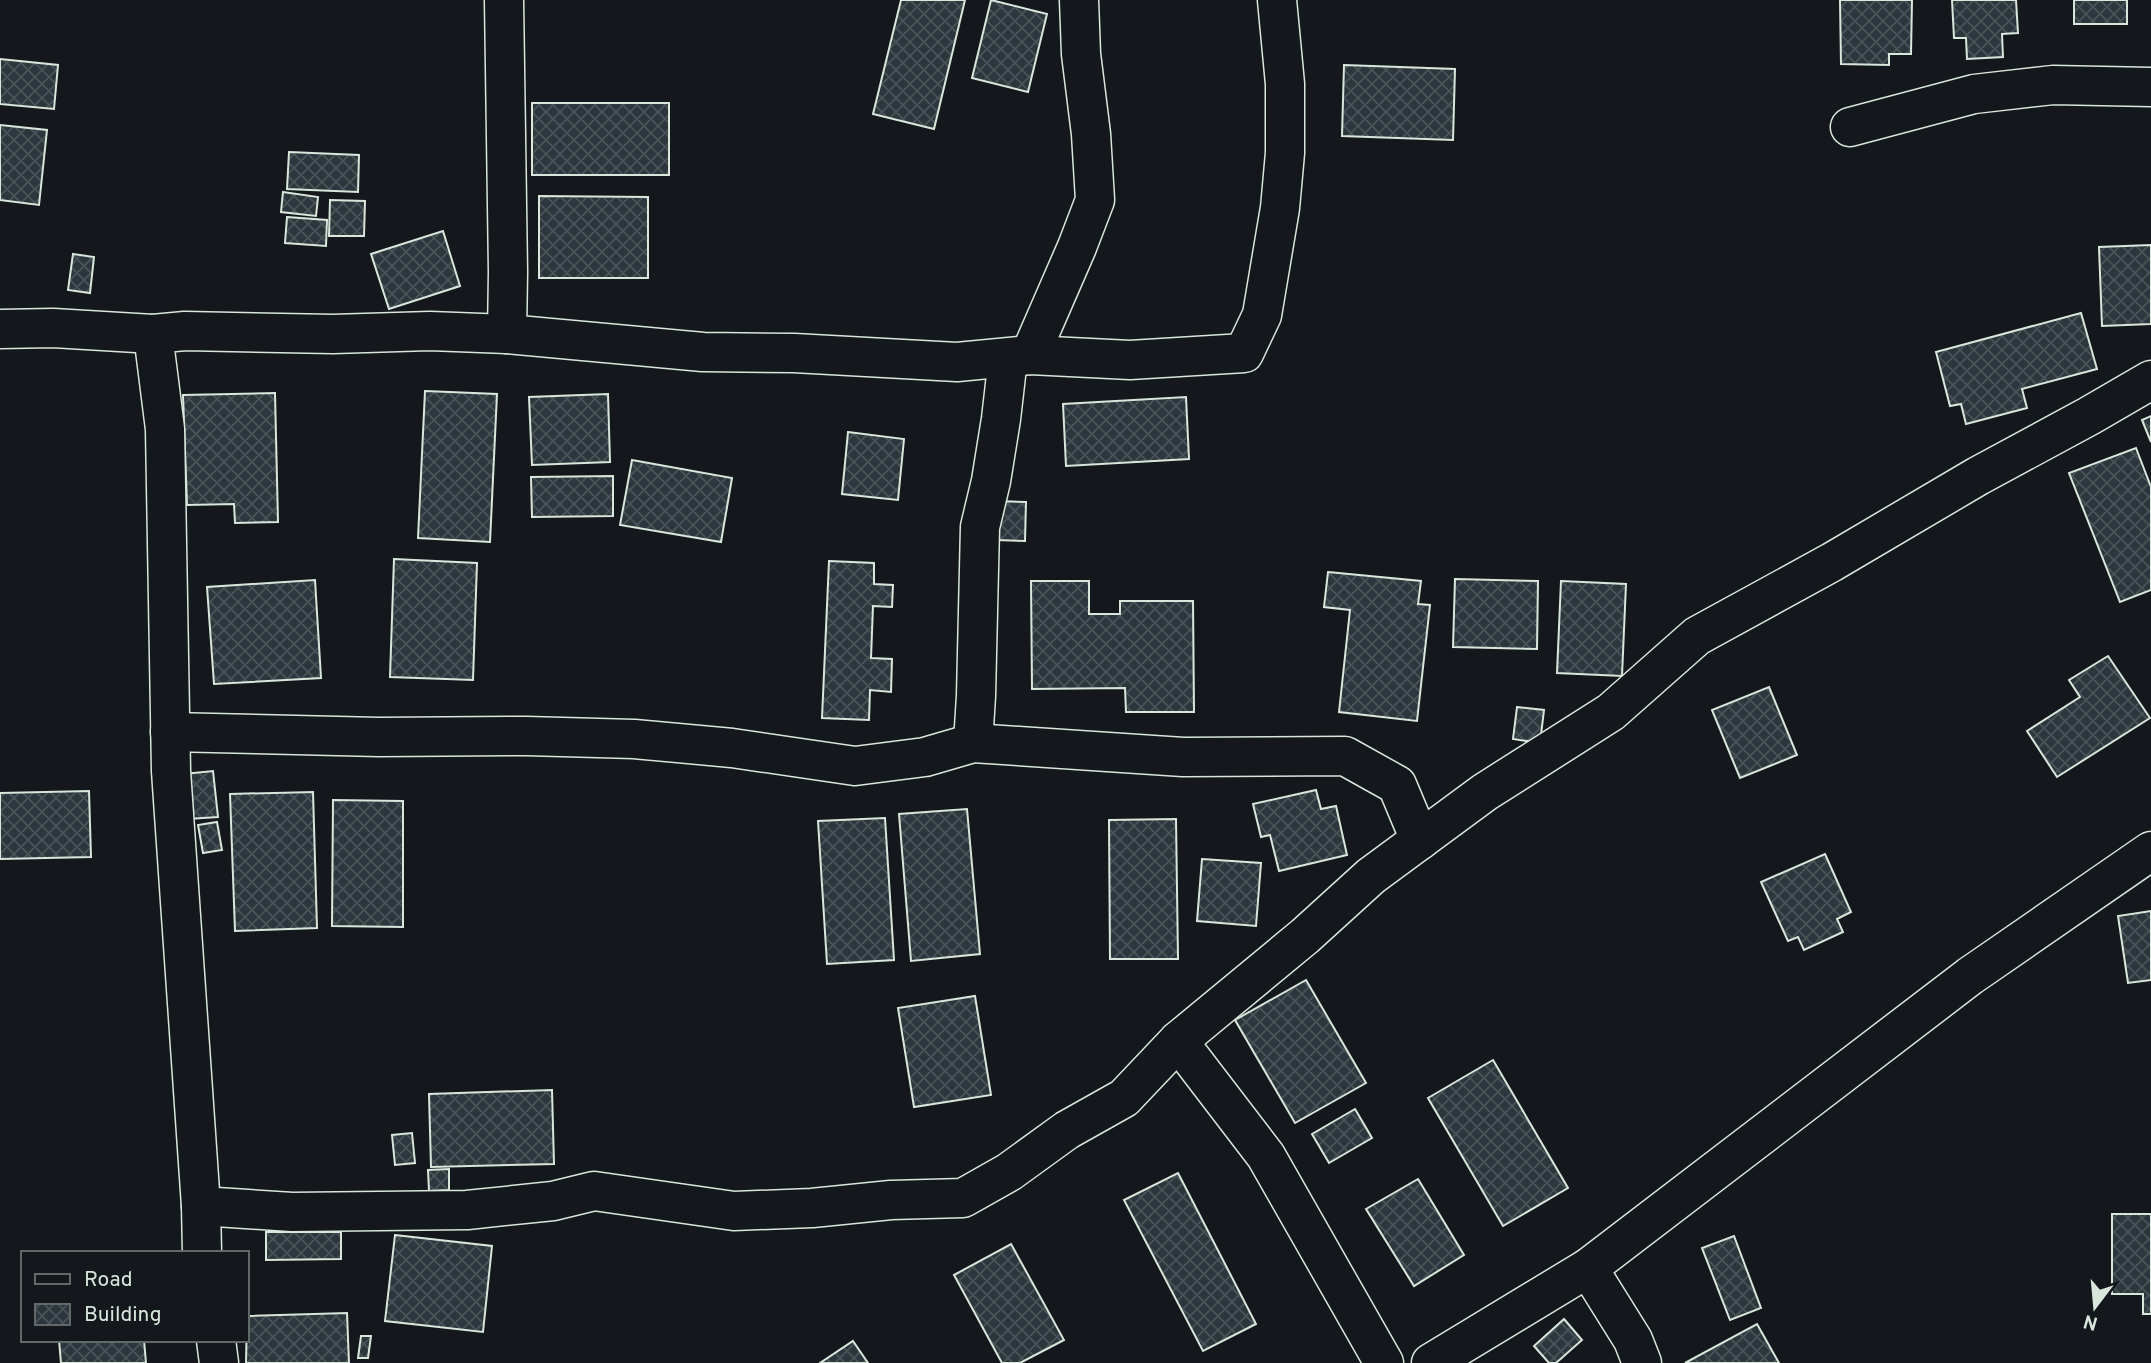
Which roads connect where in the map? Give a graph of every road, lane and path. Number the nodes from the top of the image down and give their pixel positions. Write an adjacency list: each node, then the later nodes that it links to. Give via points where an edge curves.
1 (504, 0): 8 (street)
2 (1079, 0): 9 (street, via 1095,200 1077,247)
3 (1277, 0): 9 (street, via 1285,84 1280,208 1262,315 1244,353 1130,360)
4 (2151, 87): 5 (street, via 2053,85 1974,94)
5 (1850, 127)
6 (0, 329): 7 (street)
7 (153, 334): 8 (street); 11 (street, via 165,429)
8 (507, 334): 9 (street, via 703,352 957,362)
9 (1019, 356): 12 (street, via 1001,419 980,527)
10 (2151, 380): 13 (street, via 1697,636 1611,712 1485,792)
11 (170, 732): 12 (street, via 634,739 855,766 925,757); 16 (street)
12 (973, 743): 13 (street, via 1183,757 1345,756 1397,785)
13 (1420, 840): 15 (street, via 1371,876)
14 (2151, 851): 18 (street, via 1970,976)
15 (1178, 1041): 16 (street, via 1124,1098 963,1198 734,1211 594,1191 553,1202 467,1210 292,1212); 21 (street, via 1266,1156)
16 (201, 1206): 17 (street)
17 (202, 1251)
18 (1588, 1268): 22 (street); 23 (street, via 1633,1340)
19 (216, 1342): 20 (street)
20 (219, 1363)
21 (1384, 1363)
22 (1431, 1363)
23 (1642, 1363)

